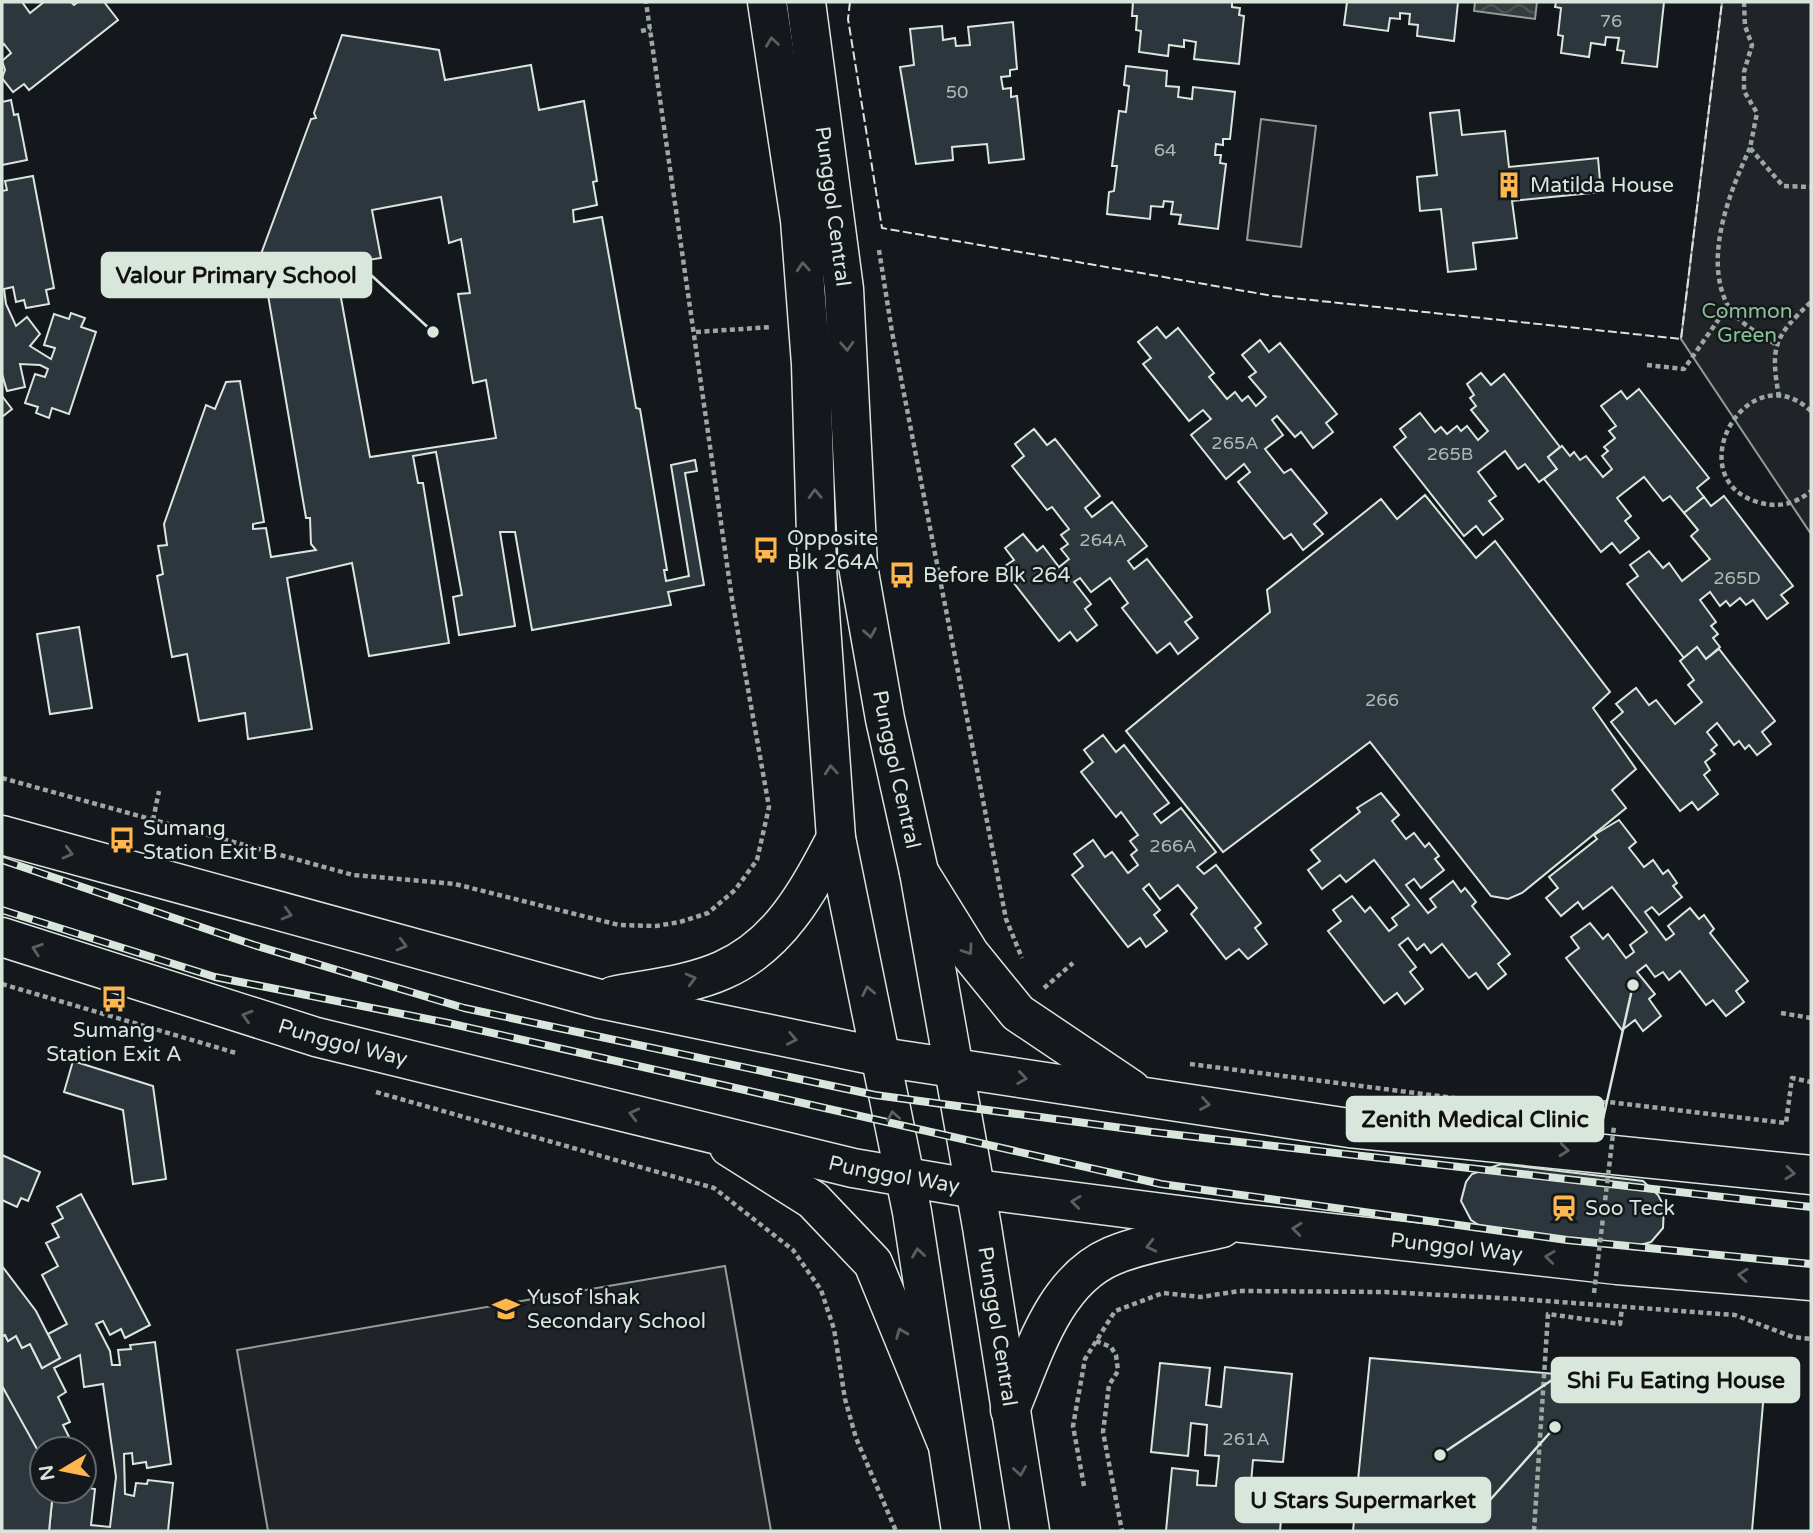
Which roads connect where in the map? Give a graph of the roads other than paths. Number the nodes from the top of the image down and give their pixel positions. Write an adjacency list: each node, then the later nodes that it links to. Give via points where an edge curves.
1 (767, 2): 4 (main road, Punggol Central, one-way to 1, via 800,220)
2 (806, 2): 5 (main road, Punggol Central, one-way to 5, via 844,289 858,566)
3 (2, 835): 7 (main road, one-way to 7)
4 (836, 838): 7 (main road, one-way to 4, via 723,970 774,937 816,877); 8 (main road, Punggol Central, one-way to 4)
5 (919, 872): 9 (main road, Punggol Central); 10 (main road, one-way to 10, via 970,954 1018,1013)
6 (2, 937): 11 (main road, Punggol Way, one-way to 6, via 316,1037)
7 (600, 999): 8 (main road, one-way to 8)
8 (881, 1057): 9 (main road); 12 (main road, Punggol Central, one-way to 8)
9 (954, 1069): 10 (main road, one-way to 10); 14 (main road, Punggol Central)
10 (1138, 1093): 13 (main road, one-way to 13, via 1349,1128)
11 (700, 1130): 12 (main road, Punggol Way, via 853,1168); 18 (main road, one-way to 11, via 873,1263 813,1200)
12 (905, 1175): 14 (main road, Punggol Way); 18 (main road, Punggol Central, one-way to 12)
13 (1811, 1175)
14 (976, 1189): 15 (main road, Punggol Way, one-way to 14); 17 (main road, Punggol Central)
15 (1241, 1223): 16 (main road, Punggol Way, one-way to 15, via 1618,1265); 17 (main road, one-way to 17, via 1111,1256 1076,1280 1048,1320)
16 (1811, 1281)
17 (1010, 1410): 20 (main road, Punggol Central, one-way to 20)
18 (946, 1441): 19 (main road, Punggol Central)
19 (961, 1531)
20 (1030, 1531)

